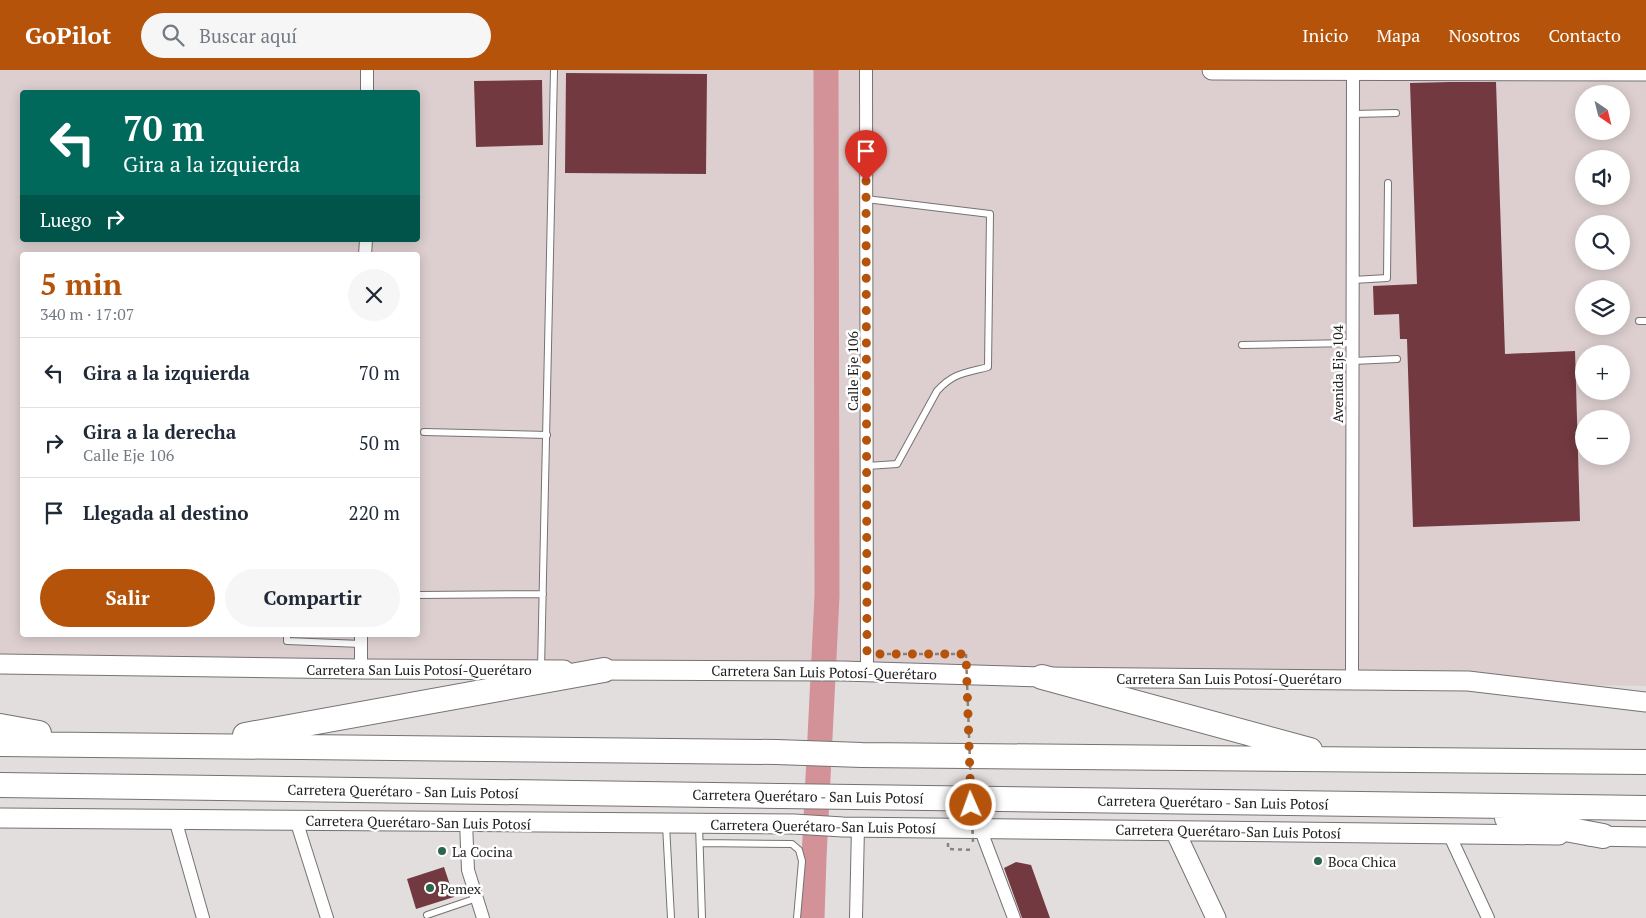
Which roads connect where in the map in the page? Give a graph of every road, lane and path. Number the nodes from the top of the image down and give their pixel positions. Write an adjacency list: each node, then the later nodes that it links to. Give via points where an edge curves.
1 (368, 70): 7 (street)
2 (554, 70): 18 (lane)
3 (866, 70): 11 (street, Calle Eje 106)
4 (1212, 70): 5 (main road)
5 (1353, 71): 6 (main road); 9 (street, Avenida Eje 104)
6 (1646, 71)
7 (367, 90)
8 (1396, 113): 9 (lane)
9 (1353, 114): 12 (street, Avenida Eje 104)
10 (1388, 183): 12 (lane, via 1387,278)
11 (866, 199): 19 (street, Calle Eje 106); 19 (lane, via 990,214 988,368 954,375 945,382 897,464)
12 (1353, 280): 13 (street, Avenida Eje 104)
13 (1352, 344): 14 (lane); 16 (street, Avenida Eje 104)
14 (1242, 345)
15 (1397, 359): 16 (lane)
16 (1353, 362): 30 (street, Avenida Eje 104)
17 (424, 432): 18 (lane)
18 (547, 435): 20 (lane)
19 (867, 466): 24 (street, Calle Eje 106)
20 (543, 594): 21 (lane); 27 (lane)
21 (420, 595)
22 (287, 637): 23 (lane, via 287,642)
23 (361, 639): 26 (street)
24 (867, 663): 28 (main road, Carretera San Luis Potosí-Querétaro, via 842,672); 29 (main road, Carretera San Luis Potosí-Querétaro); 50 (path, bridge, via 966,654)
25 (0, 664): 26 (main road, Carretera San Luis Potosí-Querétaro)
26 (361, 669): 27 (main road, Carretera San Luis Potosí-Querétaro)
27 (541, 670): 28 (main road, Carretera San Luis Potosí-Querétaro)
28 (604, 670): 35 (highway)
29 (1042, 677): 30 (main road, Carretera San Luis Potosí-Querétaro); 36 (highway)
30 (1352, 679): 31 (main road, Carretera San Luis Potosí-Querétaro, via 1468,681)
31 (1646, 702)
32 (0, 726): 34 (highway)
33 (0, 744): 34 (highway)
34 (107, 744): 35 (highway)
35 (189, 745): 36 (highway)
36 (1343, 759): 37 (highway)
37 (1646, 762)
38 (0, 785): 39 (highway, Carretera Querétaro - San Luis Potosí)
39 (1447, 806): 40 (highway, Carretera Querétaro - San Luis Potosí); 51 (highway)
40 (1646, 808)
41 (0, 818): 42 (main road, Carretera Querétaro-San Luis Potosí)
42 (175, 819): 43 (main road, Carretera Querétaro-San Luis Potosí); 58 (street)
43 (296, 820): 44 (main road, Carretera Querétaro-San Luis Potosí); 59 (street)
44 (466, 822): 45 (main road, Carretera Querétaro-San Luis Potosí); 56 (street, via 468,870)
45 (666, 823): 46 (main road, Carretera Querétaro-San Luis Potosí); 61 (lane)
46 (699, 824): 47 (main road, Carretera Querétaro-San Luis Potosí); 53 (lane)
47 (851, 827): 50 (main road, Carretera Querétaro-San Luis Potosí); 64 (street)
48 (1175, 831): 49 (main road, Carretera Querétaro-San Luis Potosí); 50 (main road, Carretera Querétaro-San Luis Potosí); 66 (main road)
49 (1449, 834): 51 (main road, Carretera Querétaro-San Luis Potosí); 67 (street)
50 (976, 836): 55 (street)
51 (1603, 836): 52 (main road, Carretera Querétaro-San Luis Potosí)
52 (1646, 836)
53 (700, 843): 62 (lane); 63 (lane, via 792,844 799,850 802,861)
54 (956, 843): 55 (path, via 948,843 948,849)
55 (988, 850): 65 (street)
56 (476, 898): 57 (lane); 60 (street)
57 (427, 915)
58 (203, 918)
59 (327, 918)
60 (483, 918)
61 (671, 918)
62 (702, 918)
63 (797, 918)
64 (856, 918)
65 (1014, 918)
66 (1216, 918)
67 (1488, 918)

